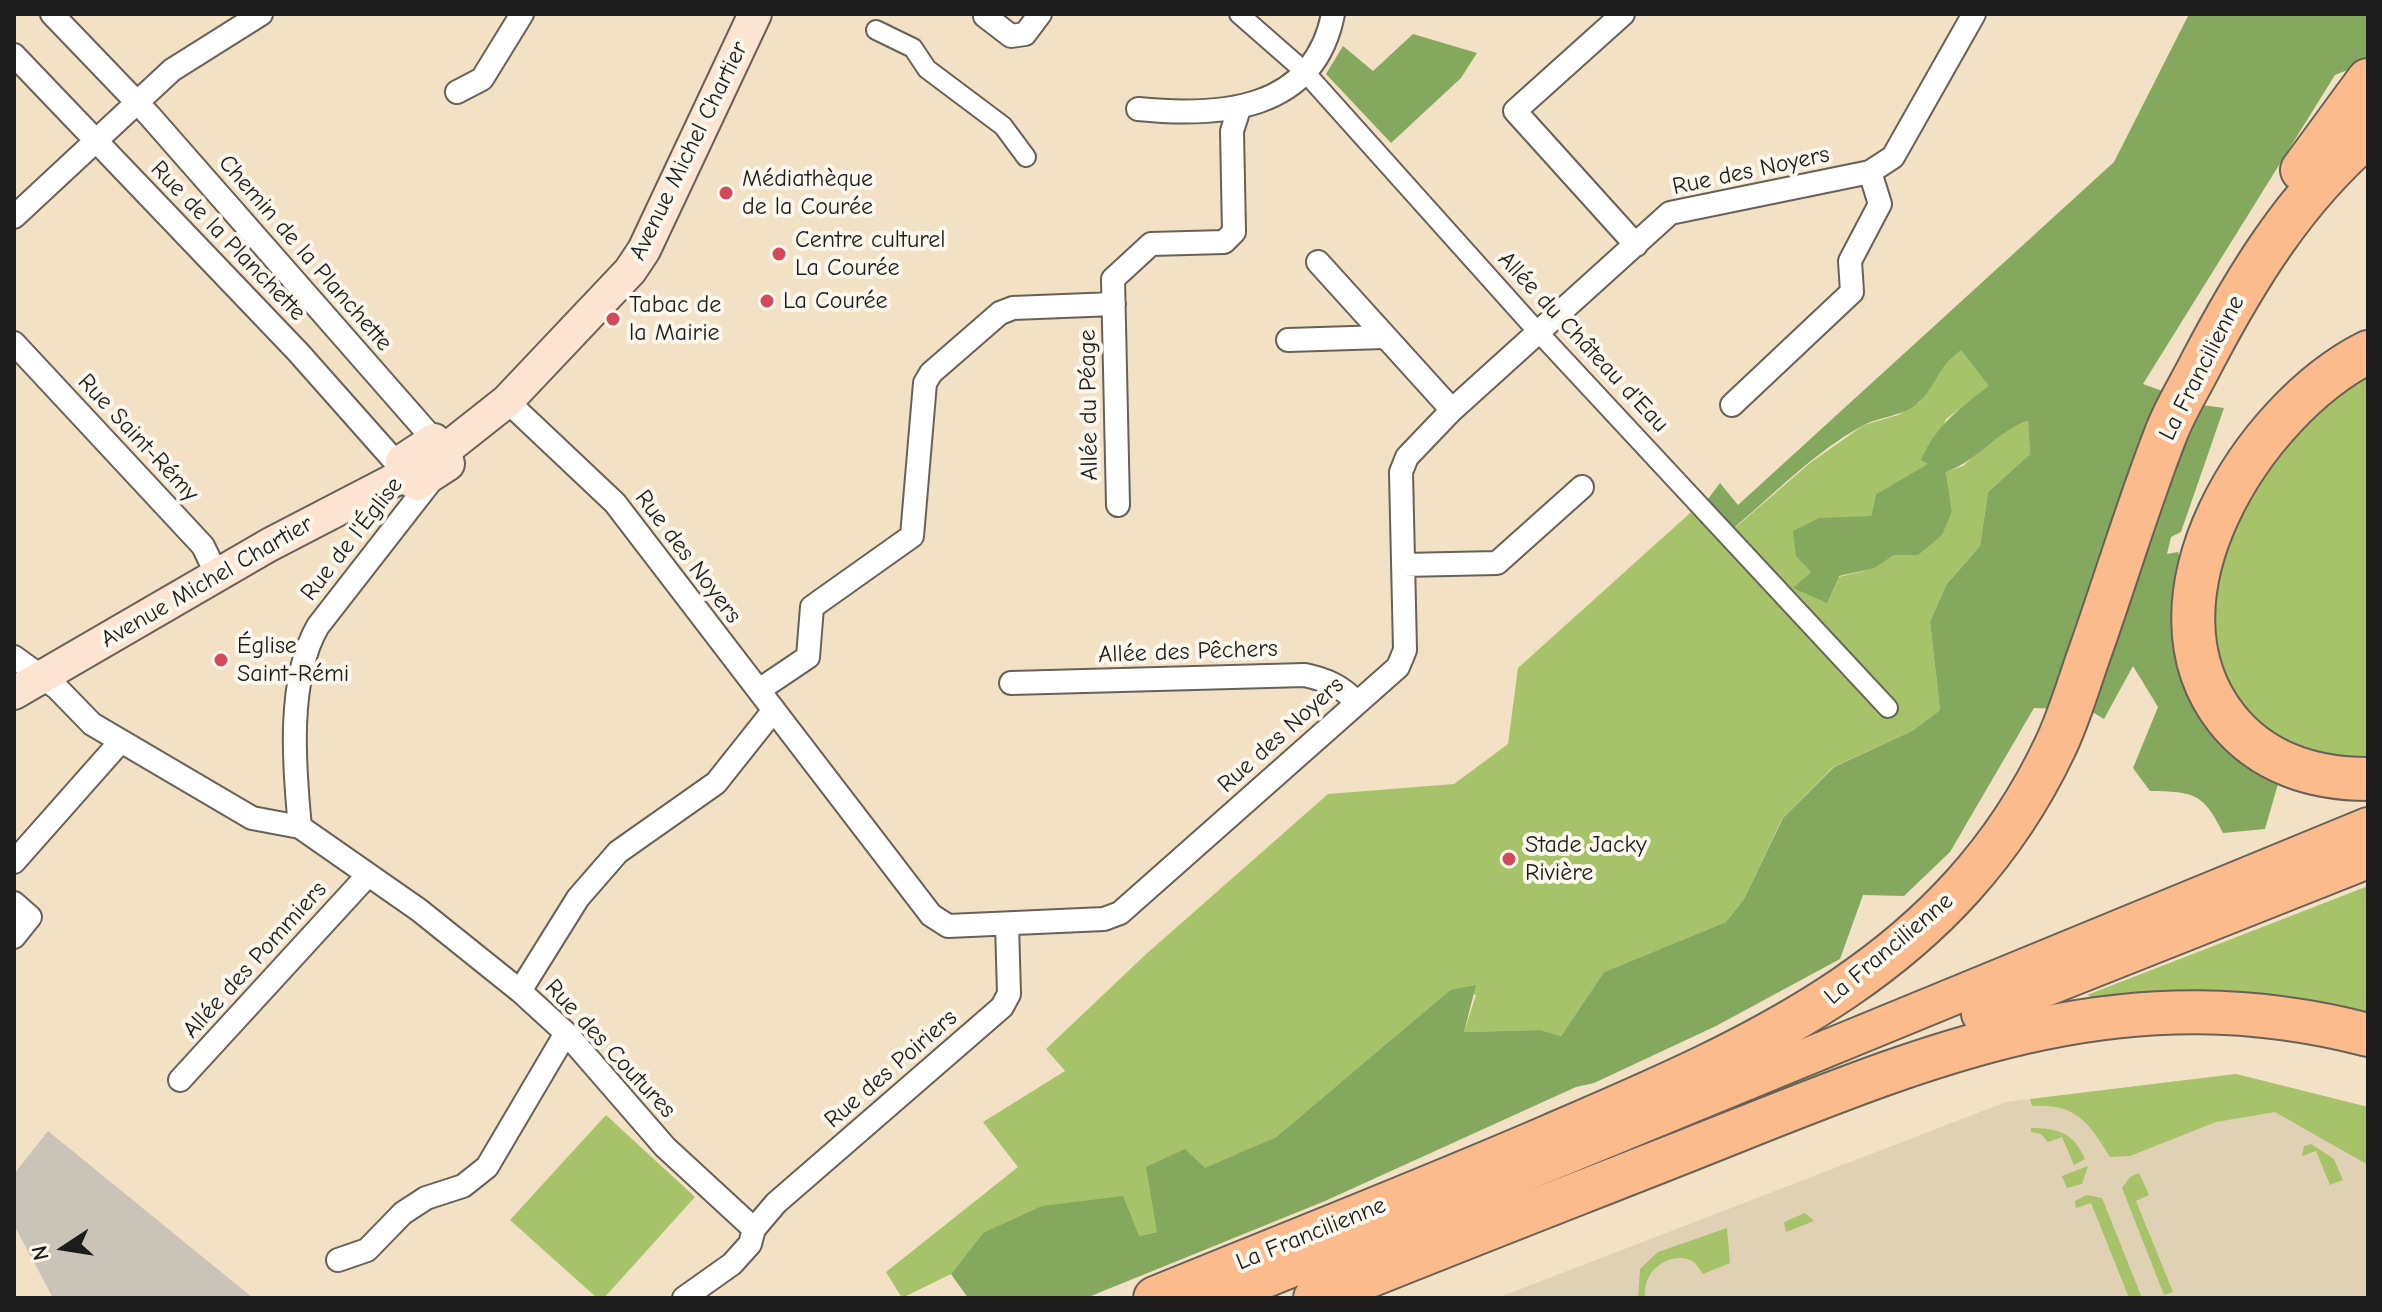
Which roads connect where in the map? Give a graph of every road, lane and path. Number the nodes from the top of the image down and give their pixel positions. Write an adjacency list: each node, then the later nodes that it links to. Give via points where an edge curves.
1 (52, 14): 16 (street)
2 (261, 14): 16 (street, via 172,70)
3 (522, 14): 15 (street, via 482,79)
4 (754, 14): 32 (main road, Avenue Michel Chartier, via 644,250)
5 (1040, 14): 10 (street, via 1025,34 1011,36)
6 (1239, 14): 13 (street, Allée du Château d'Eau)
7 (1333, 14): 13 (street, via 1321,50)
8 (1623, 14): 24 (street, via 1515,111)
9 (1974, 14): 22 (street, via 1893,157)
10 (985, 16)
11 (876, 30): 21 (street, via 913,48 927,69 1003,126)
12 (14, 55): 20 (street, Rue de la Planchette)
13 (1304, 71): 18 (street, via 1261,103); 27 (street, Allée du Château d'Eau)
14 (2368, 80): 35 (highway, via 2230,277 2193,355)
15 (457, 92)
16 (136, 100): 20 (street); 36 (street, Chemin de la Planchette)
17 (1138, 109): 18 (street)
18 (1239, 109): 26 (street, Allée du Péage, via 1232,131 1234,232 1224,242 1151,244 1113,279)
19 (2368, 135): 35 (highway, La Francilienne, via 2319,180 2251,272)
20 (95, 140): 23 (street); 37 (street, Rue de la Planchette, via 298,352)
21 (1026, 157)
22 (1870, 172): 24 (street, Rue des Noyers, via 1670,213); 33 (street, via 1880,204 1850,261 1852,292)
23 (14, 217)
24 (1636, 245): 27 (street, Rue des Noyers)
25 (1318, 262): 28 (street)
26 (1114, 304): 39 (street, Allée du Péage); 45 (street, via 1013,308 1000,313 931,373 925,383 912,536 812,607 808,657)
27 (1539, 333): 34 (street, Rue des Noyers); 47 (street, Allée du Château d'Eau)
28 (1384, 337): 29 (street); 34 (street)
29 (1288, 340)
30 (14, 343): 41 (street, Rue Saint-Rémy, via 203,546)
31 (2368, 352): 50 (highway, via 2301,399 2271,430 2233,484 2210,537 2195,629 2210,693 2251,744 2306,772)
32 (507, 401): 36 (main road, Avenue Michel Chartier); 45 (street, Rue des Noyers, via 615,503)
33 (1732, 405)
34 (1452, 410): 40 (street, Rue des Noyers, via 1407,457 1401,472)
35 (2166, 432): 67 (highway, La Francilienne, via 2051,755 2001,840 1920,929 1816,1009 1732,1056)
36 (438, 455): 37 (main road, Avenue Michel Chartier, via 417,484); 52 (street, Rue de l'Église, via 305,648 299,674)
37 (401, 472): 41 (main road, Avenue Michel Chartier)
38 (1582, 487): 40 (street, via 1497,563)
39 (1118, 505)
40 (1403, 565): 46 (street, Rue des Noyers, via 1405,650 1398,667)
41 (217, 575): 44 (main road, Avenue Michel Chartier)
42 (14, 657): 44 (street)
43 (1011, 683): 46 (street, Allée des Pêchers, via 1305,675 1346,690)
44 (27, 685): 49 (street, via 57,688 92,724)
45 (759, 690): 48 (street, Rue des Noyers)
46 (1357, 703): 57 (street, Rue des Noyers, via 1120,913 1104,919)
47 (1888, 708)
48 (774, 710): 57 (street, Rue des Noyers, via 931,915 948,926); 59 (street, via 716,783 618,852 578,898)
49 (121, 741): 52 (street, via 252,818); 54 (street)
50 (2368, 779)
51 (2368, 826): 68 (main road)
52 (300, 827): 55 (street, Rue des Coutures)
53 (2368, 860): 63 (main road, via 1828,1074)
54 (14, 862)
55 (368, 875): 59 (street, Rue des Coutures); 62 (street, Allée des Pommiers)
56 (14, 903): 58 (street, via 30,917)
57 (1007, 924): 64 (street, Rue des Poiriers, via 1009,994 1002,1007 776,1203)
58 (14, 937)
59 (520, 991): 60 (street, Rue des Coutures)
60 (566, 1033): 64 (street, Rue des Coutures, via 665,1147); 65 (street, via 487,1167 463,1186 426,1198 403,1213 367,1250)
61 (2368, 1035): 63 (highway, via 2252,1013 2113,1017 1961,1047)
62 (180, 1080)
63 (1804, 1104): 69 (highway)
64 (754, 1229): 66 (street, via 750,1244 732,1264)
65 (338, 1260)
66 (684, 1298)
67 (1155, 1298)
68 (1220, 1298)
69 (1315, 1298)

